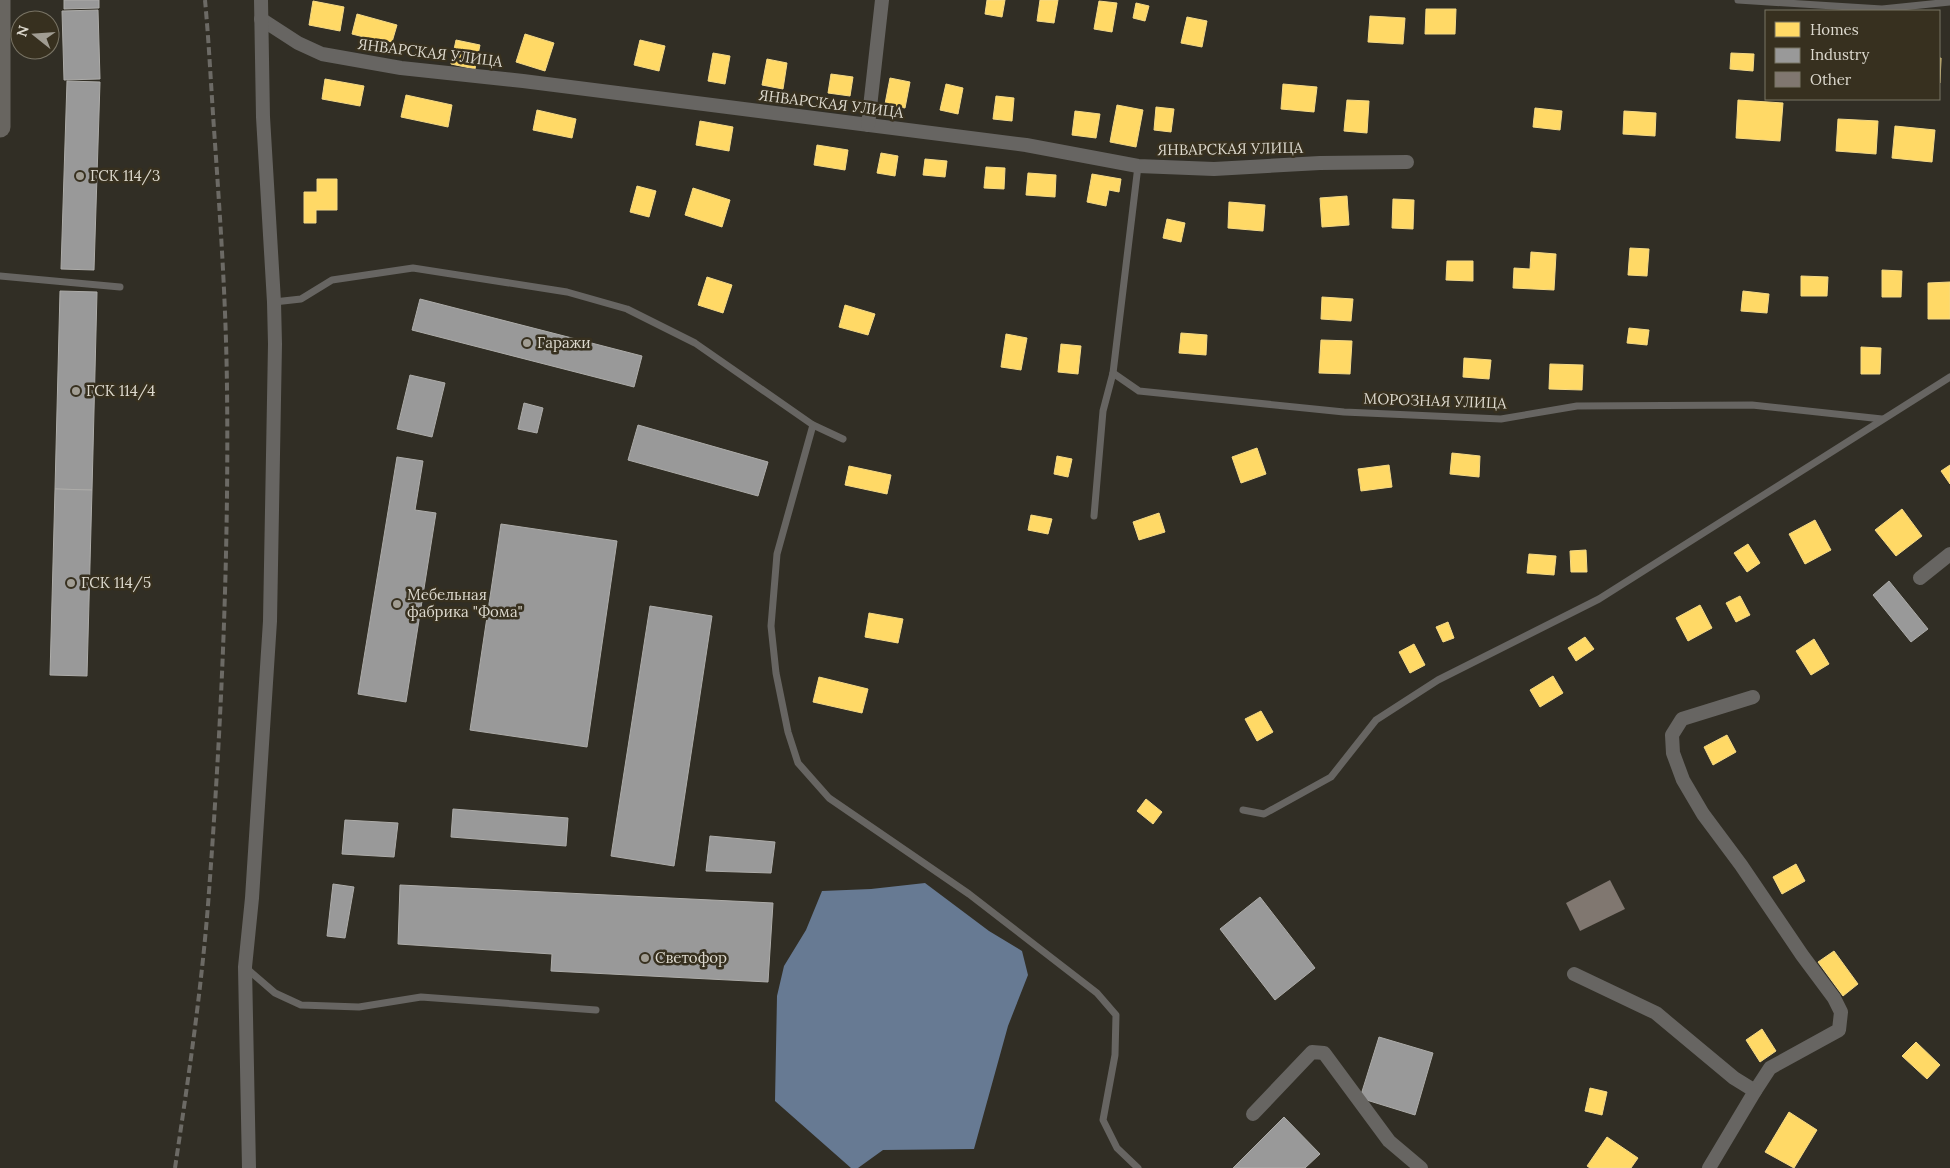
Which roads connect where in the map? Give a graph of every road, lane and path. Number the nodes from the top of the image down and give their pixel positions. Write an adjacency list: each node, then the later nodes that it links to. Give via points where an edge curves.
1 (0, 0): 7 (main road)
2 (261, 0): 6 (street)
3 (882, 0): 8 (street)
4 (1738, 0): 5 (lane, via 1882,9)
5 (1950, 2)
6 (261, 20): 8 (street, ЯНВАРСКАЯ УЛИЦА, via 322,54 401,68); 14 (street)
7 (0, 98): 9 (main road)
8 (868, 125): 11 (street, ЯНВАРСКАЯ УЛИЦА, via 1026,145)
9 (0, 127)
10 (1407, 162): 11 (street, ЯНВАРСКАЯ УЛИЦА, via 1214,169)
11 (1138, 166): 15 (lane)
12 (0, 276): 13 (lane)
13 (120, 287)
14 (274, 302): 18 (lane, via 301,299 332,280 413,268 567,292 628,309 695,343); 25 (street, via 270,621)
15 (1113, 373): 17 (lane, МОРОЗНАЯ УЛИЦА, via 1139,391 1344,412 1501,419 1577,406 1752,405); 20 (lane, via 1103,411)
16 (1950, 378): 17 (lane)
17 (1882, 419): 24 (lane, via 1599,599 1438,680 1391,710 1376,720 1331,777 1264,814)
18 (813, 425): 19 (lane); 31 (lane, via 777,554 771,626 776,673 798,764 829,798 969,894 1097,993 1116,1015 1115,1055 1103,1120 1117,1148)
19 (843, 439)
20 (1094, 516)
21 (1950, 554): 22 (street)
22 (1920, 578)
23 (1753, 697): 28 (street, via 1682,720 1672,735 1673,753 1683,780 1703,814 1776,914 1834,998 1840,1012 1839,1030 1770,1068)
24 (1243, 810)
25 (245, 967): 27 (lane, via 274,993 301,1005 359,1007 421,997); 30 (street)
26 (1574, 974): 28 (street, via 1656,1013 1734,1078)
27 (596, 1010)
28 (1755, 1090): 33 (street)
29 (1253, 1114): 32 (street, via 1312,1052 1324,1053 1389,1141)
30 (249, 1168)
31 (1138, 1168)
32 (1421, 1168)
33 (1709, 1168)

